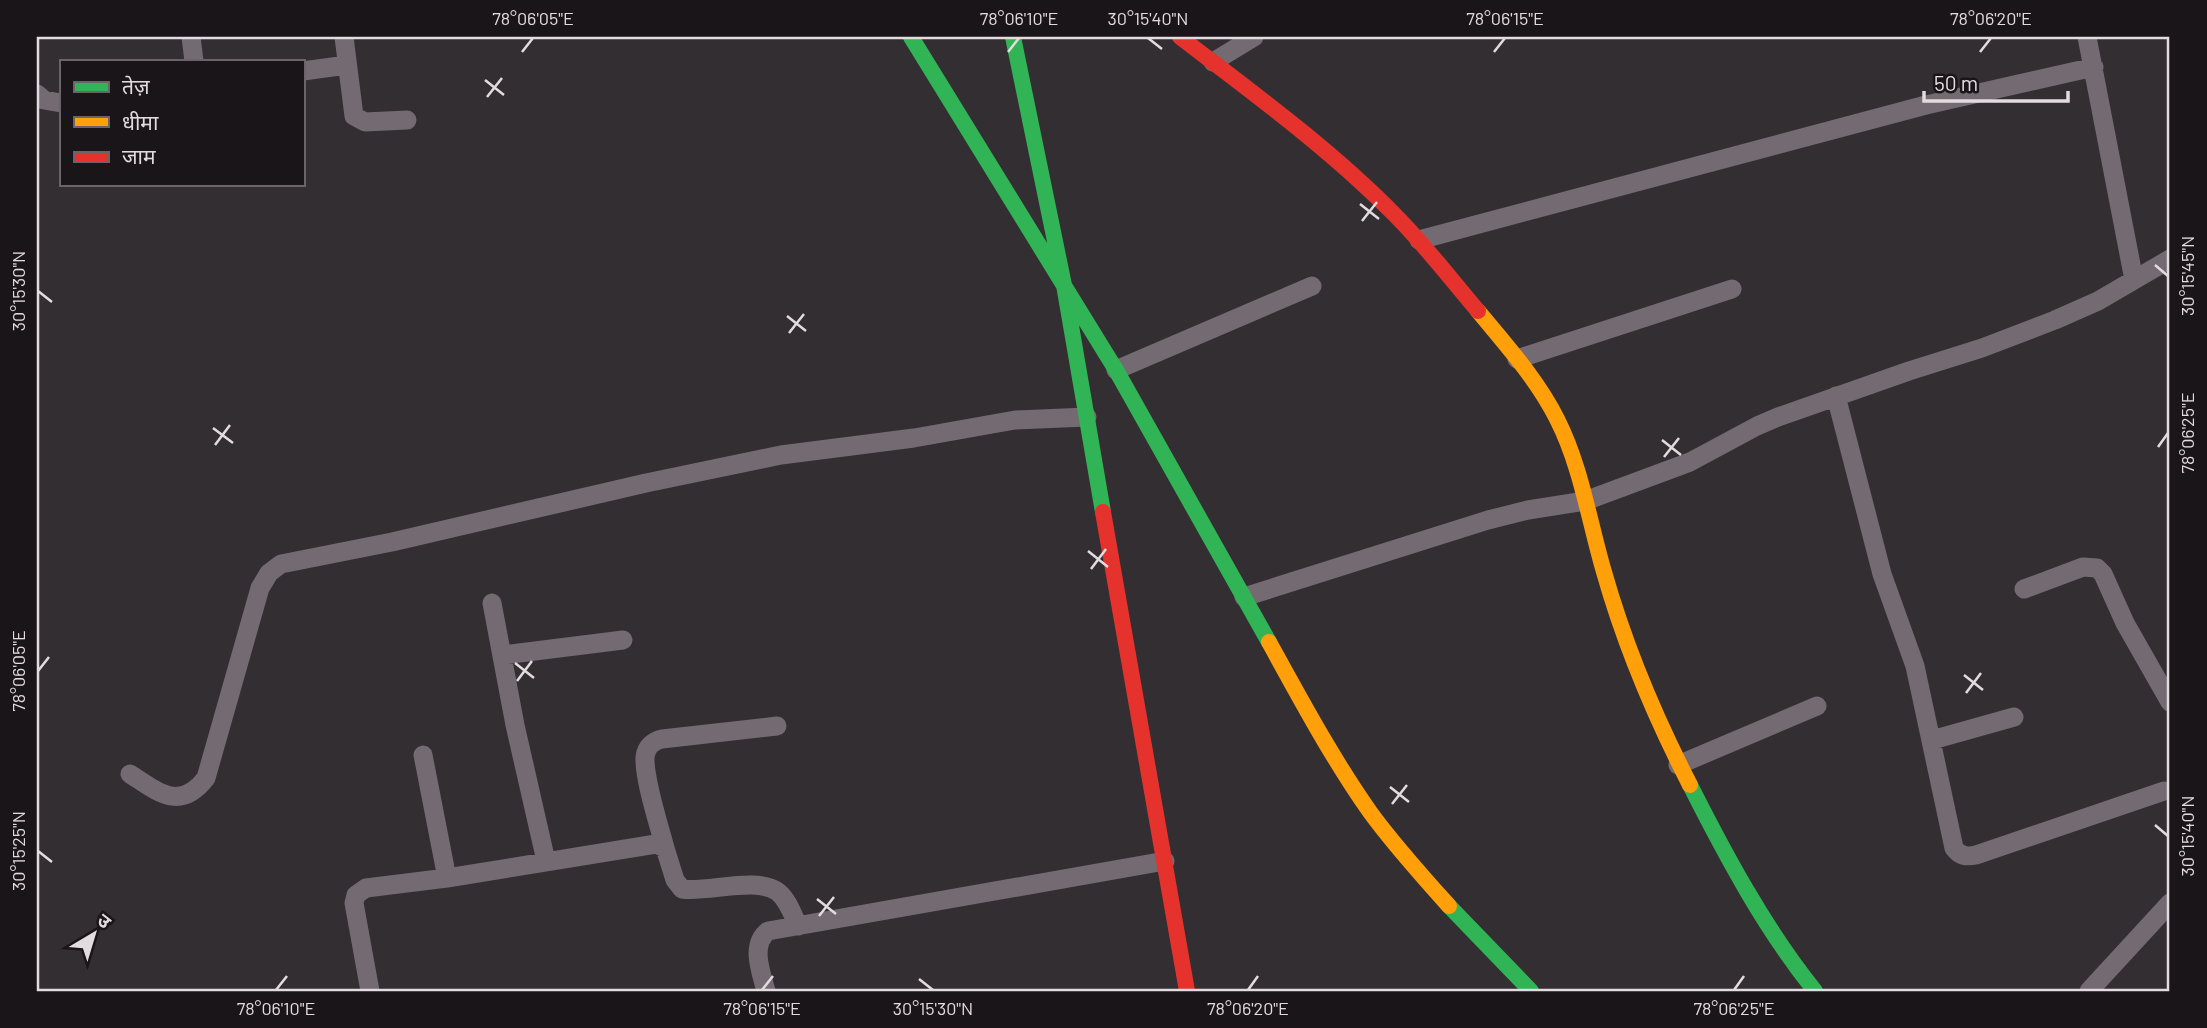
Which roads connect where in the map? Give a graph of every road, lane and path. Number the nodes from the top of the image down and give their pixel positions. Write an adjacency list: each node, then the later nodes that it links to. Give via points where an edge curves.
1 (191, 37): 8 (street)
2 (344, 37): 10 (street)
3 (911, 37): 19 (street)
4 (1013, 37): 19 (street)
5 (1180, 37): 9 (street)
6 (1254, 37): 9 (street)
7 (2087, 37): 11 (street)
8 (194, 60)
9 (1213, 62): 16 (street, via 1381,201)
10 (347, 65): 12 (street); 15 (street, via 354,116 365,122)
11 (2094, 67): 16 (street, via 1926,105); 18 (street)
12 (304, 71)
13 (37, 94): 14 (street)
14 (60, 103)
15 (407, 120)
16 (1419, 240): 22 (street)
17 (2170, 259): 18 (street)
18 (2134, 280): 24 (street, via 2043,325)
19 (1064, 285): 23 (street); 25 (street)
20 (1312, 286): 23 (street)
21 (1732, 289): 22 (street)
22 (1517, 359): 26 (street, via 1557,419)
23 (1116, 370): 28 (street)
24 (1836, 396): 26 (street, via 1757,426 1690,462); 36 (street, via 1882,574 1915,666)
25 (1087, 417): 39 (street, via 1015,420 781,455 281,564 260,588 206,778 196,791 173,797); 43 (street)
26 (1585, 501): 28 (street, via 1488,520); 38 (street, via 1609,592 1648,701)
27 (2024, 589): 32 (street, via 2083,567 2097,568)
28 (1244, 597): 50 (street, via 1319,732 1376,820)
29 (492, 603): 31 (street)
30 (623, 640): 31 (street)
31 (503, 655): 42 (street)
32 (2170, 702)
33 (1817, 706): 38 (street)
34 (2014, 717): 36 (street)
35 (777, 726): 41 (street, via 663,739 649,746 645,756 651,795)
36 (1932, 740): 40 (street, via 1954,848 1967,856)
37 (423, 755): 44 (street)
38 (1678, 765): 51 (street, via 1773,934)
39 (130, 774)
40 (2164, 791)
41 (665, 848): 42 (street, via 656,844); 46 (street, via 682,889 772,889 784,899)
42 (546, 861): 44 (street)
43 (1165, 861): 46 (street); 49 (street)
44 (447, 878): 47 (street, via 366,888 356,895 357,931)
45 (2170, 903): 52 (street)
46 (798, 926): 48 (street, via 761,937 757,947)
47 (370, 991)
48 (766, 991)
49 (1187, 991)
50 (1531, 991)
51 (1815, 991)
52 (2089, 991)

